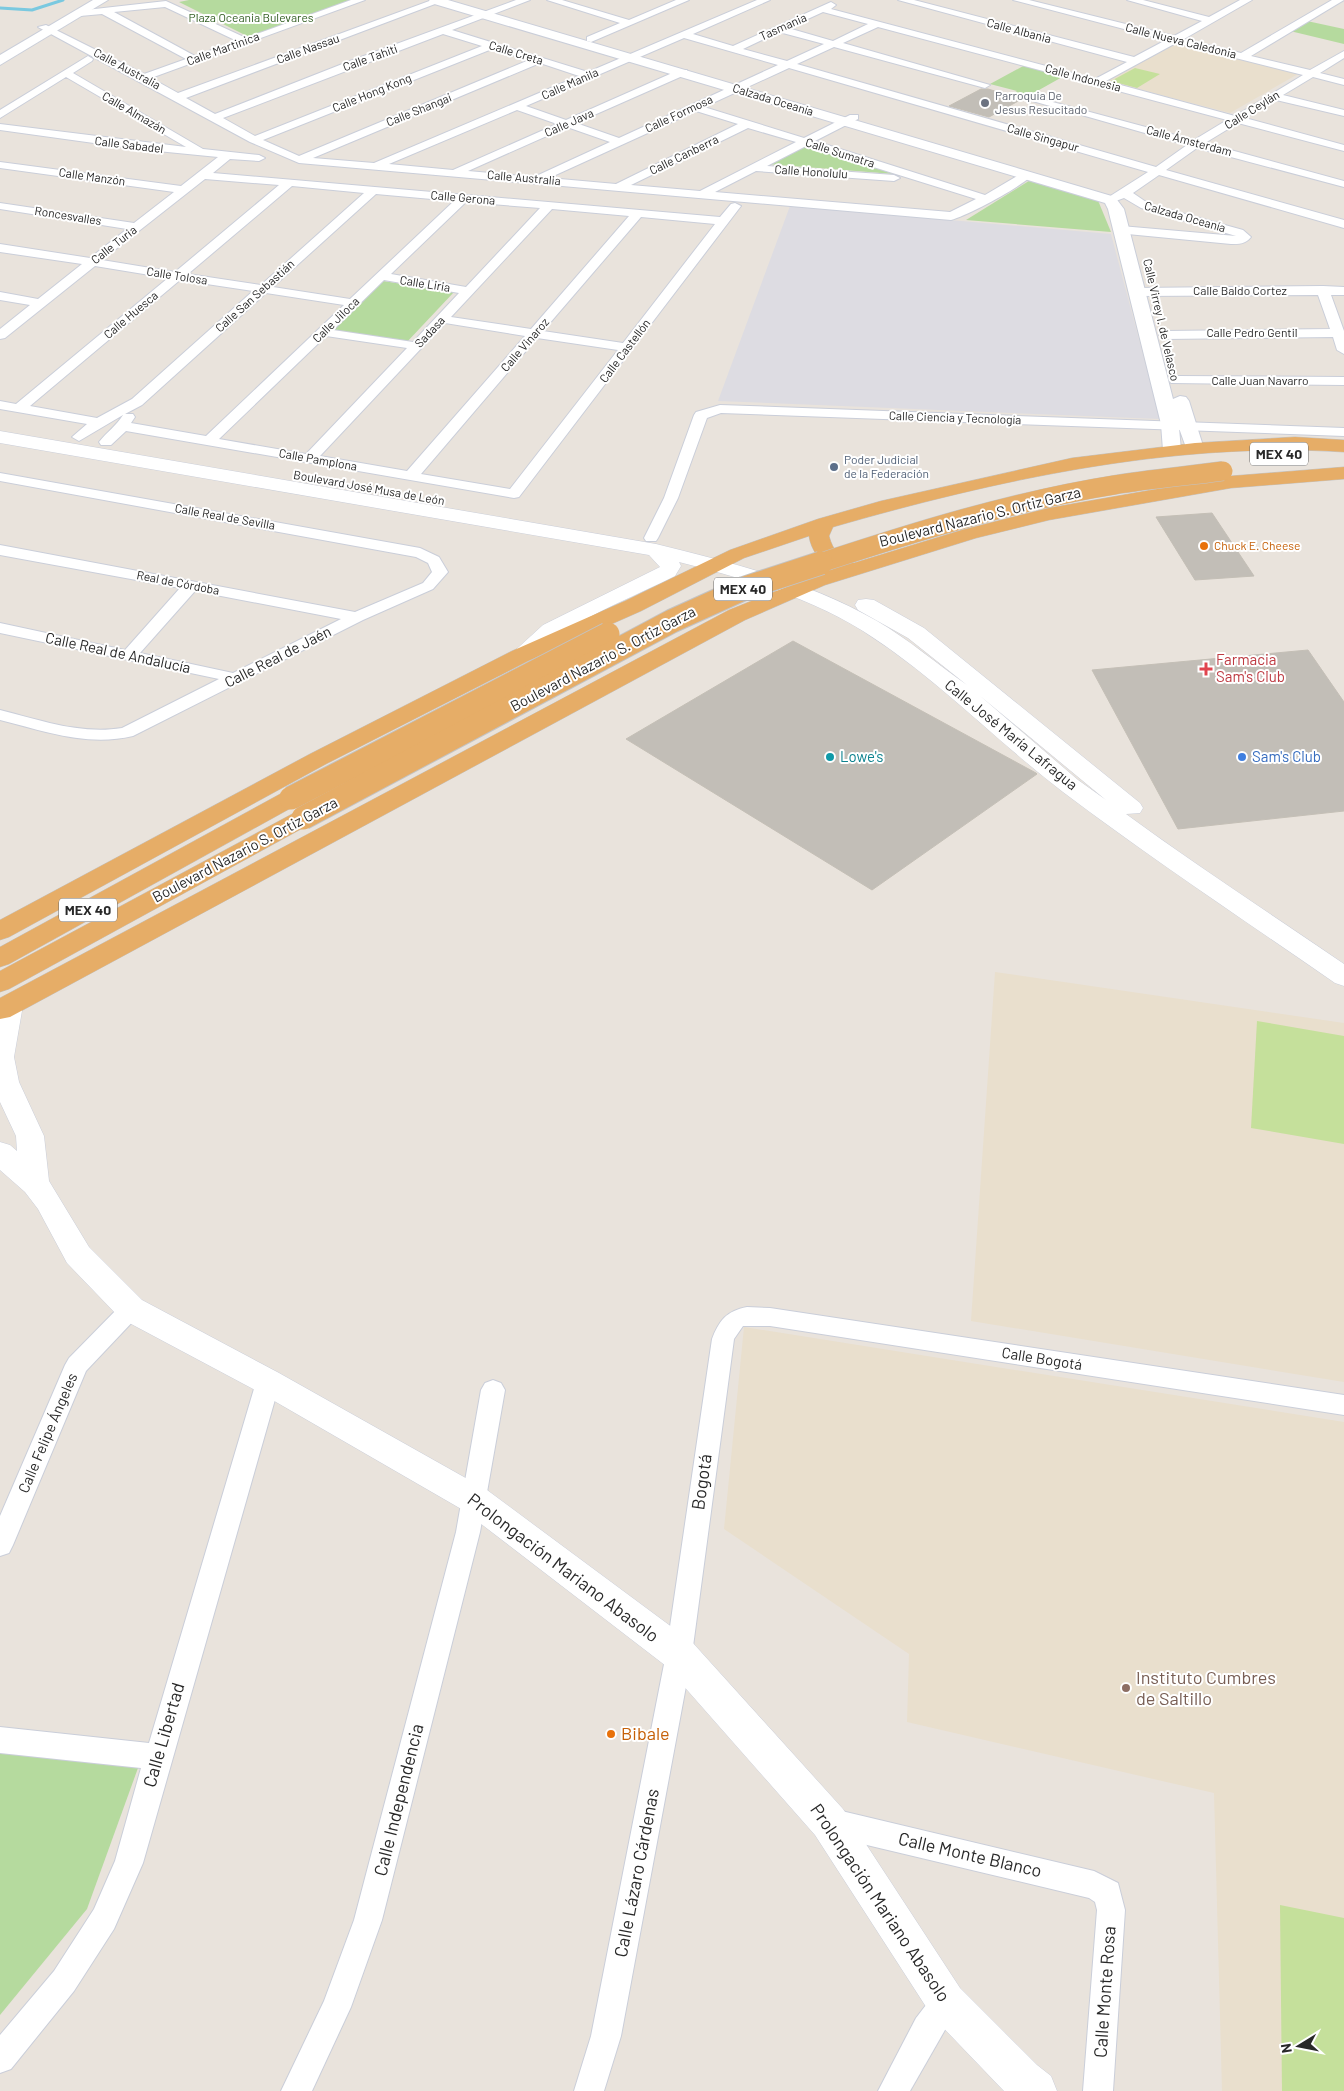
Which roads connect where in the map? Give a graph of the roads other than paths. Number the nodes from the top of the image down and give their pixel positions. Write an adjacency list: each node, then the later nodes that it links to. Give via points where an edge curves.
1 (360, 0): 25 (street, Calle Martinica)
2 (437, 0): 18 (street, Calzada Oceanía); 32 (street, Calle Nassau)
3 (456, 0): 18 (street, Calzada Oceanía)
4 (525, 0): 18 (street, Calle Tahití)
5 (552, 0): 16 (street)
6 (684, 0): 20 (street)
7 (765, 0): 26 (street, Calle Manila)
8 (903, 0): 42 (street, Calle Albania)
9 (1018, 0): 28 (street, Calle Nueva Caledonia)
10 (1132, 0): 19 (street)
11 (1246, 0): 19 (street)
12 (1339, 0): 36 (street)
13 (812, 2): 17 (street, Tasmania, via 831,4)
14 (597, 3): 16 (street)
15 (90, 6): 22 (street); 29 (street, via 171,5); 39 (street)
16 (582, 9): 20 (street)
17 (821, 10): 21 (street, Calle Indonesia); 23 (street, Tasmania)
18 (491, 13): 24 (street, Calle Tahití); 27 (street, Calzada Oceanía); 35 (street, Calzada Oceanía)
19 (1211, 20): 28 (street)
20 (630, 23): 27 (street)
21 (877, 24): 30 (street, Calle Formosa); 50 (street, Calle Indonesia)
22 (47, 28): 34 (street); 41 (street); 49 (street, Calle Australia)
23 (778, 29): 30 (street); 33 (street, Tasmania)
24 (444, 31): 31 (street, Calle Creta); 43 (street, Calle Tahití)
25 (265, 34): 29 (street, Calle Martinica); 32 (street)
26 (684, 35): 33 (street, Calle Singapur); 35 (street, Calle Manila)
27 (591, 39): 35 (street, Calzada Oceanía)
28 (1174, 40): 36 (street, Calle Nueva Caledonia); 42 (street)
29 (245, 41): 39 (street, Calle Martinica)
30 (834, 44): 44 (street, Calle Formosa); 52 (street)
31 (491, 46): 40 (street, Calle Creta); 67 (street, Calle Hong Kong)
32 (310, 48): 43 (street); 55 (street, Calle Nassau)
33 (734, 49): 44 (street, Calle Singapur)
34 (0, 53)
35 (635, 56): 45 (street, Calzada Oceanía); 48 (street, Calle Manila); 53 (street, Calzada Oceanía)
36 (1242, 56): 47 (street, Calle Nueva Caledonia)
37 (1342, 57): 47 (street, Calle Ceylán)
38 (88, 59): 46 (street)
39 (194, 59): 49 (street, Calle Martinica)
40 (539, 60): 48 (street, Calle Creta); 75 (street, Calle Shangai)
41 (0, 61)
42 (1136, 61): 50 (street)
43 (354, 63): 61 (street, Calle Tahití)
44 (789, 64): 53 (street, Calle Formosa); 79 (street, Calle Singapur)
45 (683, 72): 53 (street, Calzada Oceanía); 64 (street, Calle Java)
46 (66, 73): 60 (street); 72 (street, Calle Almazán)
47 (1311, 74): 51 (street, Calle Nueva Caledonia); 54 (street, Calle Ceylán)
48 (588, 76): 57 (street, Calle Manila)
49 (143, 78): 55 (street, Calle Australia)
50 (1097, 82): 63 (street, Calle Indonesia)
51 (1344, 82)
52 (985, 85)
53 (741, 87): 58 (street, Calle Formosa); 62 (street, Calzada Oceanía)
54 (1274, 96): 59 (street); 63 (street, Calle Ceylán)
55 (178, 97): 61 (street, Calle Australia)
56 (1034, 100): 70 (street, Calle Ámsterdam)
57 (519, 107): 64 (street); 77 (street, Calle Manila)
58 (694, 107): 65 (street, Calle Sumatra); 68 (street, Calle Formosa)
59 (1344, 113)
60 (0, 115)
61 (215, 118): 67 (street, Calle Australia)
62 (850, 120): 69 (street); 82 (street, Calzada Oceanía); 91 (street, Calzada Oceanía)
63 (1238, 120): 70 (street, Calle Ceylán); 71 (street, Calle Indonesia)
64 (568, 124): 68 (street); 80 (street, Calle Java)
65 (747, 124): 69 (street, Calle Sumatra); 87 (street, Calle Canberra)
66 (0, 127): 72 (street, Calle Sabadel)
67 (254, 140): 75 (street, Calle Australia)
68 (620, 142): 83 (street, Calle Formosa)
69 (804, 142): 78 (street); 84 (street, Calle Sumatra)
70 (1197, 144): 79 (street, Calle Ceylán); 86 (street, Calle Ámsterdam)
71 (1344, 148)
72 (202, 152): 73 (street, Calle Sabadel)
73 (228, 155): 74 (street, Calle Sabadel); 81 (street, Calle Turia)
74 (259, 158)
75 (299, 160): 77 (street, Calle Australia)
76 (0, 165): 88 (street, Calle Manzón)
77 (373, 167): 80 (street, Calle Australia)
78 (754, 168): 84 (street, Calle Honolulu); 90 (street)
79 (1157, 170): 91 (street, Calle Ceylán); 99 (street, Calle Singapur)
80 (455, 173): 83 (street, Calle Australia)
81 (202, 174): 85 (street, Calle Gerona); 88 (street, Calle Turia)
82 (1026, 176): 91 (street, Calzada Oceanía); 93 (street, Calle Australia)
83 (536, 179): 87 (street, Calle Australia)
84 (929, 181): 93 (street, Calle Sumatra)
85 (290, 182): 89 (street, Calle Gerona); 107 (street, Calle Huesca)
86 (1344, 184)
87 (620, 186): 90 (street, Calle Australia)
88 (183, 190): 100 (street, Calle Turia)
89 (374, 190): 92 (street, Calle Gerona); 109 (street, Calle San Sebastián)
90 (703, 194): 93 (street, Calle Australia, via 951,216)
91 (1118, 197): 101 (street, Calle Virrey I. de Velasco, via 1116,209); 102 (street, Calle Virrey I. de Velasco, via 1132,208); 102 (street, Calzada Oceanía, via 1239,233 1245,239)
92 (464, 198): 94 (street, Calle Gerona); 108 (street, Calle Jiloca)
93 (987, 198)
94 (550, 205): 97 (street, Calle Gerona); 111 (street, Sadasa)
95 (0, 206): 100 (street, Roncesvalles)
96 (735, 206): 98 (street, Calle Castellón)
97 (638, 213): 98 (street, Calle Gerona); 120 (street, Calle Vinaroz)
98 (723, 221): 125 (street, Calle Castellón)
99 (1344, 224)
100 (137, 227): 105 (street, Calle Turia)
101 (1121, 230): 102 (street); 114 (street, Calle Virrey I. de Velasco)
102 (1140, 231): 104 (street, Calle Virrey I. de Velasco)
103 (0, 248): 105 (street, Calle Tolosa)
104 (1144, 248)
105 (91, 263): 107 (street, Calle Tolosa); 116 (street, Calle Turia)
106 (1150, 274): 112 (street, Calle Virrey I. de Velasco)
107 (177, 276): 109 (street, Calle Tolosa); 131 (street, Calle Huesca)
108 (381, 276): 111 (street, Calle Liria); 117 (street, Calle Jiloca)
109 (263, 289): 117 (street, Calle Tolosa); 129 (street, Calle San Sebastián)
110 (1323, 290): 112 (street, Calle Baldo Cortez); 113 (street, Calle Baldo Cortez); 121 (street)
111 (469, 291): 118 (street, Sadasa)
112 (1154, 291): 114 (street, Calle Baldo Cortez); 123 (street, Calle Virrey I. de Velasco)
113 (1344, 291)
114 (1136, 292): 134 (street, Calle Virrey I. de Velasco)
115 (0, 296): 116 (street)
116 (41, 303): 122 (street, Calle Turia)
117 (353, 303): 119 (street, Calle Jiloca)
118 (442, 319): 120 (street); 124 (street, Sadasa)
119 (323, 332): 124 (street); 140 (street, Calle Jiloca)
120 (535, 333): 125 (street); 151 (street, Calle Vinaroz)
121 (1339, 333): 123 (street, Calle Pedro Gentil); 126 (street)
122 (0, 335)
123 (1165, 335): 127 (street, Calle Virrey I. de Velasco)
124 (416, 346): 146 (street, Sadasa)
125 (628, 348): 152 (street, Calle Castellón)
126 (1344, 350)
127 (1176, 380): 128 (street, Calle Juan Navarro); 134 (street, Calle Virrey I. de Velasco)
128 (1344, 381)
129 (137, 402): 132 (street, Calle San Sebastián); 135 (street, Calle San Sebastián)
130 (0, 405): 131 (street)
131 (19, 408): 132 (street)
132 (99, 422): 138 (street, Calle San Sebastián)
133 (0, 424): 138 (main road, Boulevard José Musa de León)
134 (1178, 425): 136 (street, Calle Ciencia y Tecnología); 143 (street, Calle Virrey I. de Velasco); 144 (street, Calle Virrey I. de Velasco); 154 (street, Calle Ciencia y Tecnología, via 710,410 701,415)
135 (122, 426): 140 (street, Calle Pamplona); 141 (street, Calle San Sebastián)
136 (1344, 432)
137 (0, 437): 139 (main road, Boulevard José Musa de León)
138 (79, 437): 141 (main road, Boulevard José Musa de León)
139 (21, 440): 141 (main road, via 82,445); 154 (main road, Boulevard José Musa de León)
140 (208, 441): 146 (street, Calle Pamplona)
141 (106, 442): 154 (main road, Boulevard José Musa de León)
142 (1344, 446): 143 (highway, via 1295,443)
143 (1194, 449): 144 (highway)
144 (1172, 450): 153 (highway, via 1000,478 888,504)
145 (1344, 450): 147 (highway, Boulevard Nazario S. Ortiz Garza / MEX 40)
146 (309, 459): 151 (street, Calle Pamplona)
147 (1218, 464): 148 (highway, Boulevard Nazario S. Ortiz Garza / MEX 40); 173 (highway, Boulevard Nazario S. Ortiz Garza / MEX 40, bridge, via 1026,503 880,543 744,588)
148 (1344, 464)
149 (1344, 474): 158 (highway, via 1231,482 1049,514 969,534)
150 (0, 477): 159 (street, Calle Real de Sevilla, via 420,553 438,564)
151 (410, 477): 152 (street, Calle Pamplona)
152 (514, 494)
153 (825, 523): 156 (highway); 158 (highway, via 819,536 826,556 840,566)
154 (653, 544): 156 (main road, Boulevard José Musa de León); 157 (main road, Boulevard José Musa de León); 168 (main road, via 670,563 668,572 572,618)
155 (0, 550): 161 (street, Real de Córdoba)
156 (738, 554): 157 (highway); 160 (main road, Calle José María Lafragua)
157 (714, 564): 162 (main road, Calle José María Lafragua); 163 (highway)
158 (855, 570): 160 (highway)
159 (440, 572): 165 (street, Calle Real de Jaén, via 428,586)
160 (818, 581): 162 (highway); 169 (main road, Calle José María Lafragua, via 916,633)
161 (191, 586): 165 (street, Real de Córdoba); 167 (street)
162 (795, 589): 164 (highway); 171 (main road, Calle José María Lafragua, via 870,626)
163 (665, 591): 164 (highway, via 692,588 718,594 735,607); 168 (highway)
164 (737, 615): 174 (highway)
165 (357, 617): 170 (street, Calle Real de Jaén)
166 (0, 628): 167 (street, Calle Real de Andalucía)
167 (130, 654): 170 (street, Calle Real de Andalucía)
168 (520, 656): 175 (highway, via 318,759)
169 (944, 656): 171 (main road, via 947,672); 177 (main road, Calle José María Lafragua, via 1211,873)
170 (236, 678): 172 (street, Calle Real de Jaén, via 127,732 112,736 86,735)
171 (961, 692): 177 (main road, Calle José María Lafragua, via 1070,785 1194,876)
172 (0, 715)
173 (289, 808): 175 (highway); 176 (highway, Boulevard Nazario S. Ortiz Garza / MEX 40); 179 (highway, Boulevard Nazario S. Ortiz Garza / MEX 40, via 177,862)
174 (372, 811): 176 (highway); 181 (highway)
175 (192, 829): 178 (highway)
176 (242, 850): 181 (highway, Boulevard Nazario S. Ortiz Garza / MEX 40, via 144,905)
177 (1220, 891): 180 (main road, Calle José María Lafragua)
178 (0, 931)
179 (0, 958)
180 (1344, 977)
181 (3, 999): 183 (main road, via 0,1056 5,1082 30,1136)
182 (0, 1153): 183 (main road, Prolongación Mariano Abasolo)
183 (36, 1184): 184 (main road, Prolongación Mariano Abasolo, via 78,1254)
184 (131, 1309): 186 (main road, Prolongación Mariano Abasolo); 190 (street, Calle Felipe Ángeles, via 77,1365)
185 (740, 1316): 188 (street, Calle Bogotá, via 779,1318); 191 (street, Bogotá, via 727,1326 723,1339)
186 (268, 1382): 189 (main road, Prolongación Mariano Abasolo); 193 (street, Calle Libertad)
187 (494, 1390): 189 (street, Calle Independencia)
188 (1344, 1405)
189 (475, 1500): 191 (main road, Prolongación Mariano Abasolo); 198 (street, Calle Independencia, via 368,1920 336,2007)
190 (0, 1546)
191 (679, 1654): 194 (main road, Prolongación Mariano Abasolo); 199 (street, Calle Lázaro Cárdenas, via 606,2036)
192 (0, 1740): 193 (street)
193 (158, 1757): 197 (street, Calle Libertad, via 129,1863 104,1919 64,1981)
194 (829, 1822): 195 (street, Calle Monte Blanco, via 1094,1885); 196 (main road, Prolongación Mariano Abasolo)
195 (1108, 1893): 202 (street, Calle Monte Rosa, via 1111,1910)
196 (946, 2002): 200 (street, via 922,2037); 201 (main road, Prolongación Mariano Abasolo)
197 (0, 2058)
198 (296, 2091)
199 (589, 2091)
200 (893, 2091)
201 (1036, 2091)
202 (1098, 2091)

